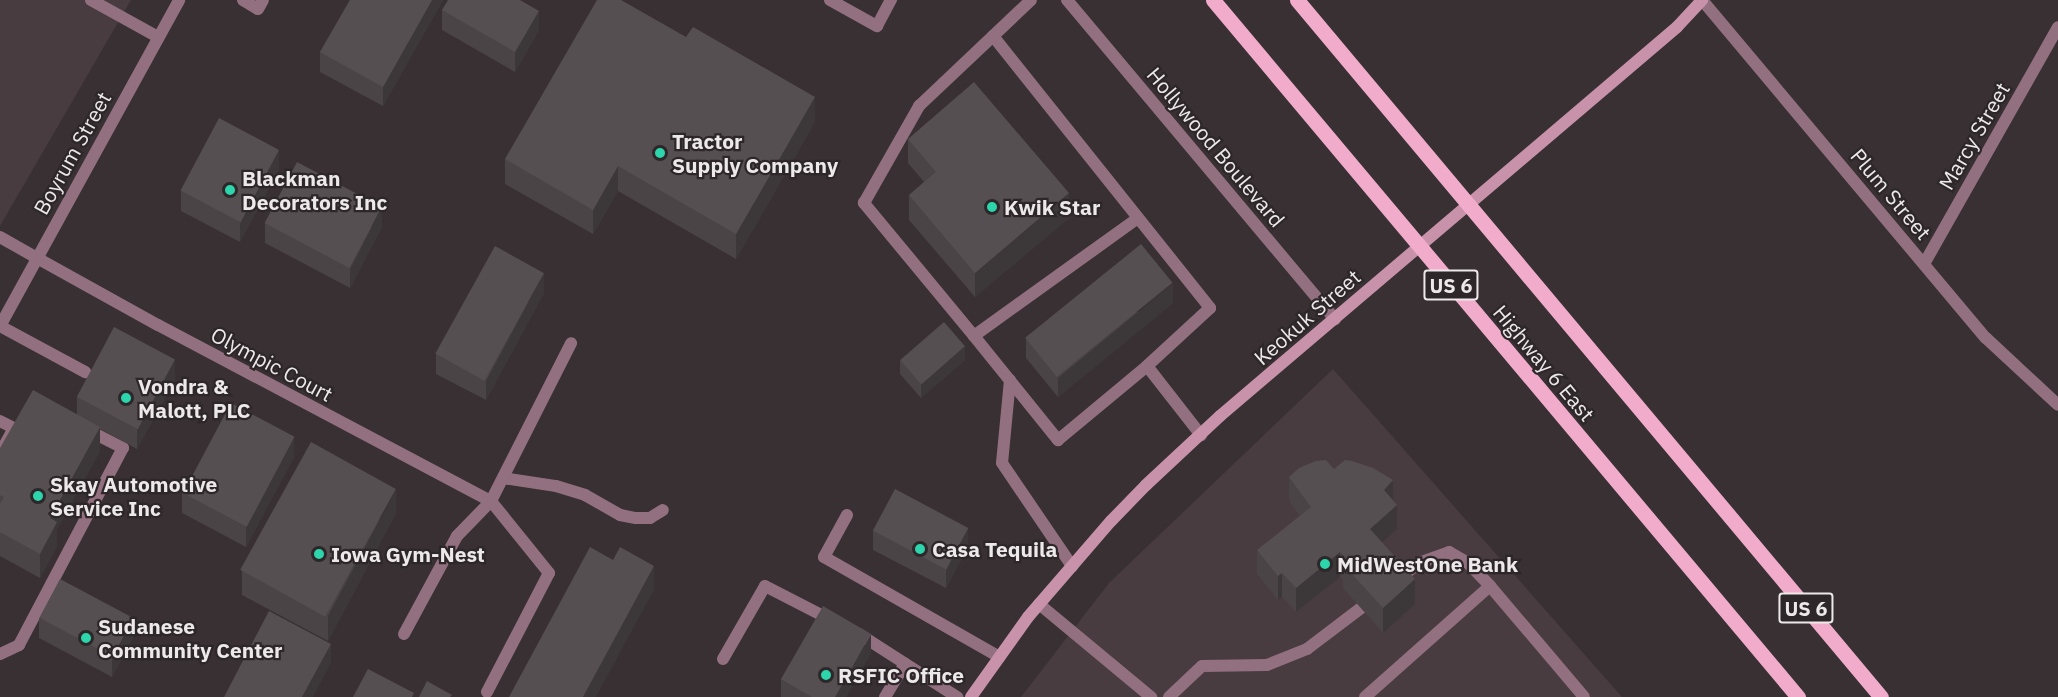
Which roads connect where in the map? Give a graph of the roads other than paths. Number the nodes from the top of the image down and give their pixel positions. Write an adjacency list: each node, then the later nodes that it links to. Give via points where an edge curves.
1 (91, 0): 14 (street)
2 (179, 0): 14 (street, Boyrum Street)
3 (243, 0): 4 (street, via 258,9)
4 (263, 0)
5 (830, 0): 6 (street, via 877,26)
6 (891, 0)
7 (1031, 0): 13 (street)
8 (1067, 0): 21 (street, Hollywood Boulevard)
9 (1213, 0): 18 (main road, Highway 6 East / US 6)
10 (1298, 0): 15 (main road, Highway 6 East / US 6)
11 (1702, 0): 15 (street, Keokuk Street, via 1677,27); 20 (street, Plum Street)
12 (2058, 27): 20 (street, Marcy Street)
13 (993, 36): 16 (street); 23 (street, via 919,106 864,203)
14 (158, 37): 19 (street, Boyrum Street)
15 (1468, 204): 18 (street, Keokuk Street); 56 (main road, Highway 6 East / US 6)
16 (1138, 218): 23 (street); 25 (street, via 1210,308)
17 (0, 237): 19 (street, Olympic Court)
18 (1419, 246): 21 (street, Keokuk Street); 55 (main road, Highway 6 East / US 6)
19 (37, 258): 22 (street, Boyrum Street); 34 (street, Olympic Court)
20 (1924, 264): 28 (street, Plum Street, via 1986,338)
21 (1335, 319): 31 (street, Keokuk Street)
22 (0, 326): 26 (street)
23 (974, 336): 27 (street)
24 (571, 343): 33 (street)
25 (1147, 366): 27 (street, via 1058,440); 31 (street)
26 (86, 372)
27 (1010, 380): 37 (street, via 1002,463)
28 (2058, 405)
29 (0, 421): 32 (street, via 17,424)
30 (72, 421): 43 (street, via 123,448 19,645)
31 (1201, 435): 37 (street, Keokuk Street, via 1111,521)
32 (0, 453)
33 (503, 478): 34 (street); 35 (street, via 585,495 620,515 650,518)
34 (491, 501): 42 (street, via 457,536); 47 (street, via 549,573)
35 (663, 510)
36 (847, 515): 44 (street, via 824,557)
37 (1072, 566): 40 (street, Keokuk Street)
38 (1395, 581): 39 (street, via 1419,563 1449,552 1467,562)
39 (1490, 586): 53 (street); 54 (street)
40 (1039, 604): 44 (street, Keokuk Street); 51 (street)
41 (1361, 608): 52 (street, via 1307,649 1267,665 1202,666)
42 (404, 634)
43 (0, 654)
44 (999, 657): 50 (street, Keokuk Street)
45 (723, 658): 46 (street, via 765,586 856,632)
46 (905, 664): 48 (street); 49 (street)
47 (487, 692)
48 (885, 697)
49 (957, 697)
50 (971, 697)
51 (1151, 697)
52 (1169, 697)
53 (1365, 697)
54 (1584, 697)
55 (1798, 697)
56 (1881, 697)

